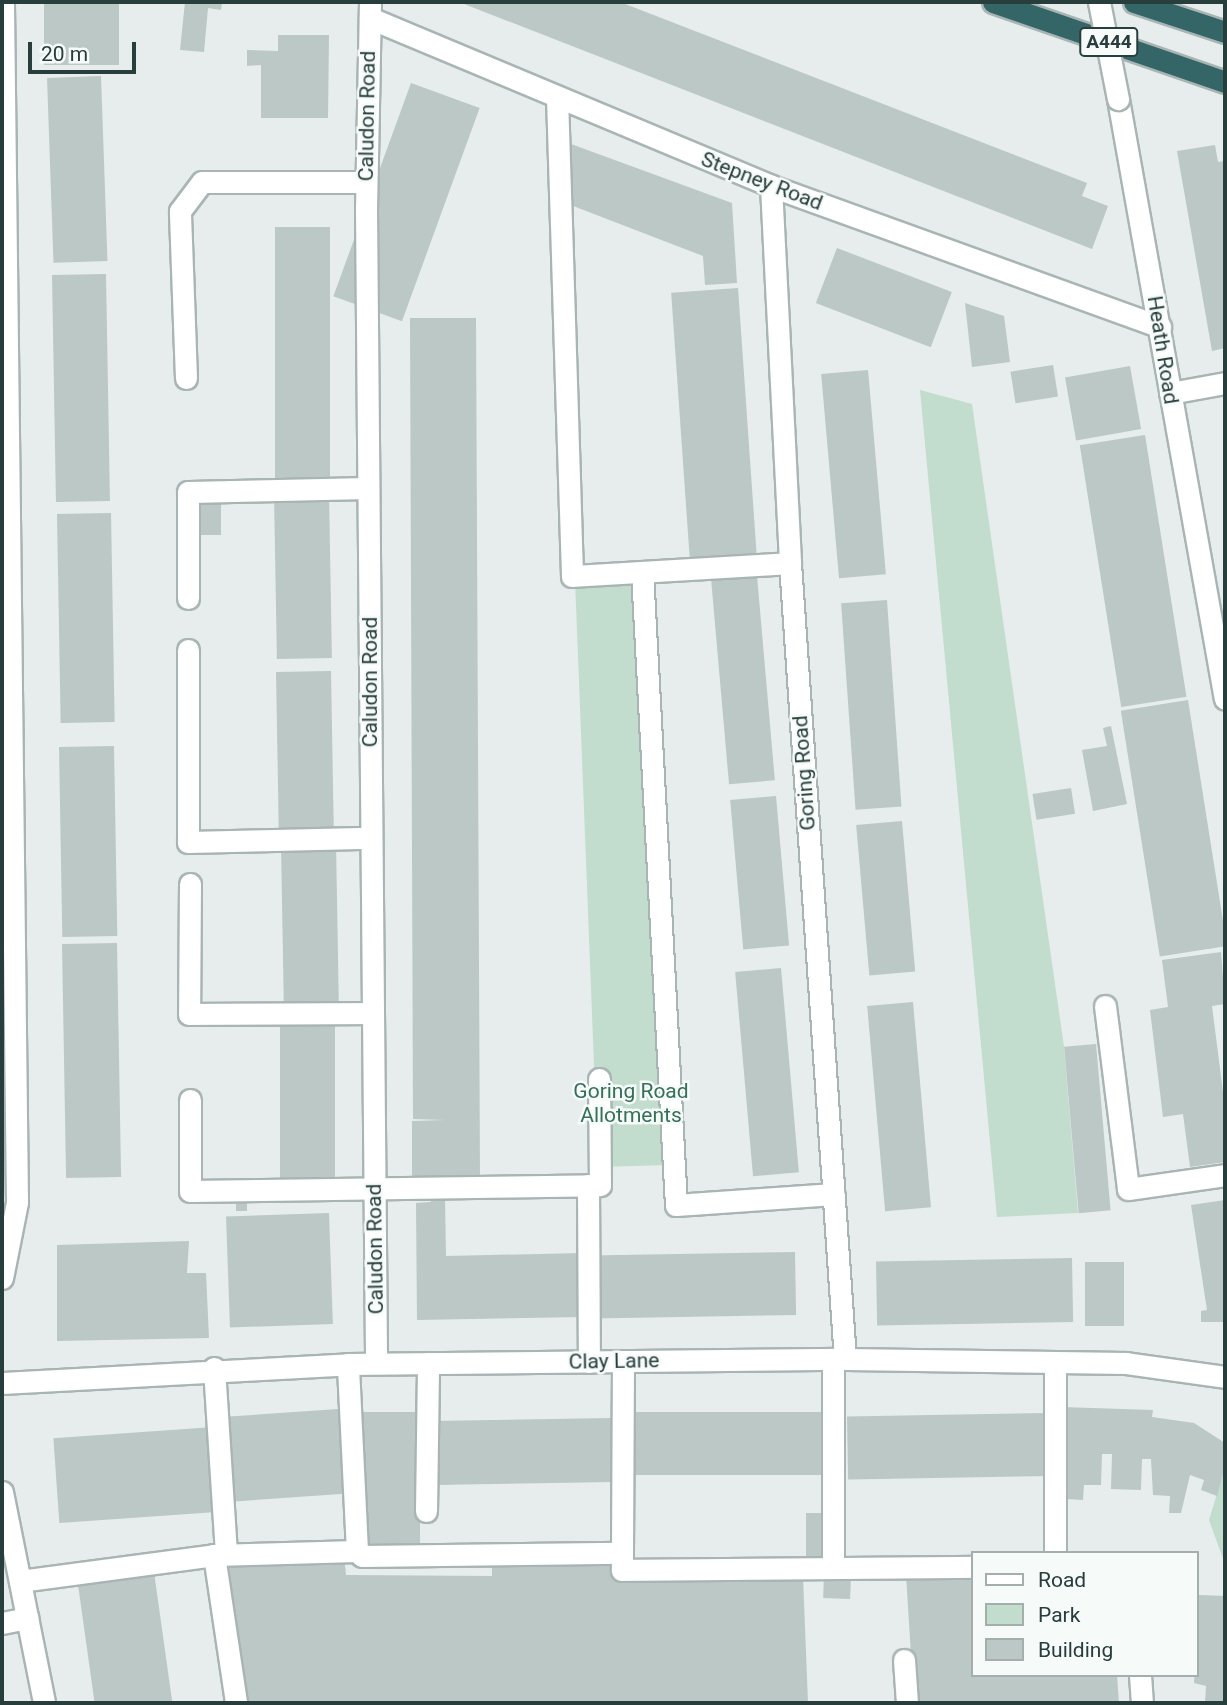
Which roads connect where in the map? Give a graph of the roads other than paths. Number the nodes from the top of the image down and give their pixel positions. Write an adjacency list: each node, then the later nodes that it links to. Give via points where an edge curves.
1 (4, 2): 15 (street)
2 (993, 2): 7 (highway, A444)
3 (1099, 2): 11 (street, Heath Road, bridge)
4 (1134, 2): 6 (highway, A444)
5 (370, 10): 8 (street, Stepney Road); 9 (street, Caludon Road)
6 (1225, 32)
7 (1225, 82)
8 (557, 97): 10 (street, Stepney Road); 18 (street, via 572,576)
9 (366, 182): 12 (street, via 202,183 180,211); 16 (street, Caludon Road)
10 (771, 186): 11 (street, Stepney Road); 17 (street, Goring Road)
11 (1160, 327): 14 (street, Heath Road)
12 (186, 378)
13 (1225, 383): 14 (street)
14 (1170, 393): 21 (street, Heath Road)
15 (5, 436): 32 (street, via 17,1202)
16 (368, 488): 19 (street, via 188,492); 22 (street, Caludon Road)
17 (790, 563): 18 (street); 31 (street, Goring Road)
18 (642, 572): 31 (street, via 676,1205)
19 (188, 598)
20 (188, 650): 22 (street, via 188,842)
21 (1225, 699)
22 (371, 838): 25 (street, Caludon Road)
23 (190, 884): 25 (street, via 188,1014)
24 (1105, 1006): 28 (street, via 1128,1189)
25 (373, 1013): 30 (street, Caludon Road)
26 (599, 1079): 29 (street, via 600,1185)
27 (190, 1100): 30 (street, via 190,1191)
28 (1225, 1175)
29 (587, 1185): 30 (street); 35 (street)
30 (374, 1187): 37 (street, Caludon Road)
31 (834, 1194): 33 (street, Goring Road)
32 (2, 1278)
33 (839, 1359): 34 (street, Clay Lane); 36 (street, Clay Lane); 49 (street, Goring Road)
34 (623, 1361): 35 (street, Clay Lane); 47 (street)
35 (589, 1362): 38 (street, Clay Lane)
36 (1055, 1362): 41 (street, Clay Lane, via 1179,1368); 46 (street)
37 (376, 1363): 38 (street, Clay Lane); 39 (street, Clay Lane)
38 (428, 1363): 44 (street)
39 (348, 1364): 40 (street, Clay Lane); 45 (street)
40 (214, 1368): 42 (street, Clay Lane); 48 (street)
41 (1225, 1377)
42 (2, 1383)
43 (2, 1492): 51 (street)
44 (426, 1511)
45 (357, 1551): 47 (street, via 362,1556); 48 (street)
46 (1055, 1551)
47 (622, 1553): 49 (street, via 622,1570)
48 (220, 1554): 51 (street); 57 (street)
49 (833, 1565): 50 (street)
50 (972, 1567)
51 (20, 1581): 52 (street)
52 (28, 1618): 53 (street); 56 (street)
53 (2, 1623)
54 (904, 1660): 58 (street)
55 (1140, 1677): 59 (street)
56 (44, 1703)
57 (236, 1703)
58 (907, 1703)
59 (1142, 1703)

